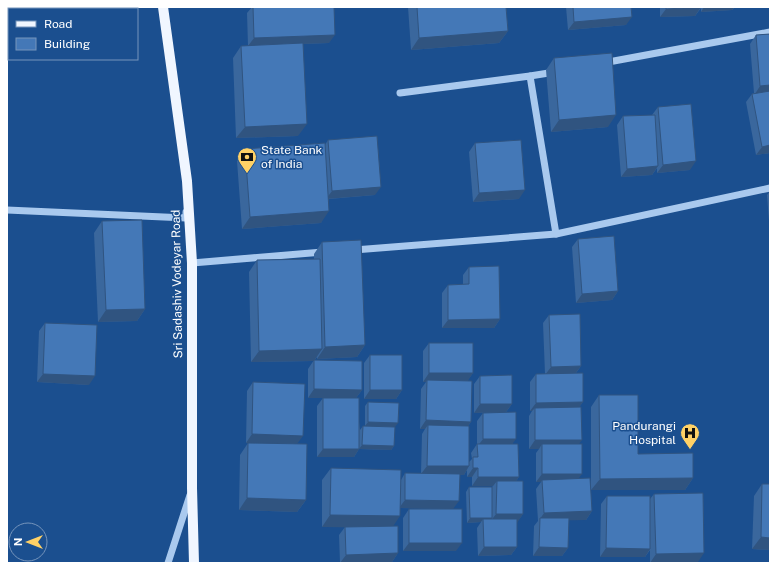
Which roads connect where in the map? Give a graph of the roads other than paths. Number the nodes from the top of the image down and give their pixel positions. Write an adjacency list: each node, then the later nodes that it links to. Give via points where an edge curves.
1 (163, 7): 7 (main road, Sri Sadashiv Vodeyar Road)
2 (770, 32): 3 (street)
3 (592, 65)
4 (561, 71): 5 (street)
5 (530, 76): 6 (street); 10 (street)
6 (400, 93)
7 (187, 180): 9 (street, via 186,218); 13 (main road, Sri Sadashiv Vodeyar Road)
8 (770, 188): 10 (street)
9 (7, 210)
10 (556, 234): 11 (street)
11 (350, 250)
12 (334, 251): 13 (street)
13 (192, 263): 14 (main road, Sri Sadashiv Vodeyar Road)
14 (192, 488): 15 (street); 16 (main road, Sri Sadashiv Vodeyar Road)
15 (168, 563)
16 (194, 563)

